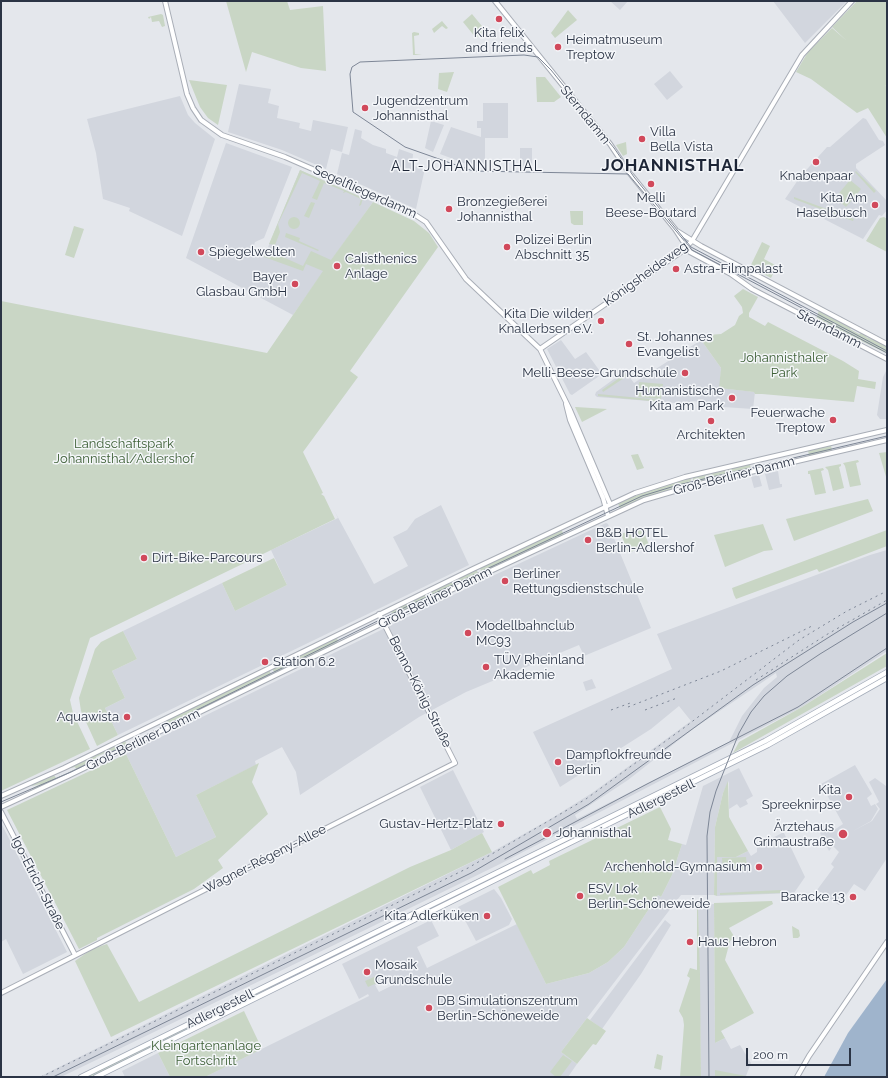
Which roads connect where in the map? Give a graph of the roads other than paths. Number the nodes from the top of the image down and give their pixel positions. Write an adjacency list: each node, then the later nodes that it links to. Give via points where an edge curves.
1 (165, 1): 8 (main road, Segelfliegerdamm, via 190,103 196,113 216,132 285,157 409,210 423,219 466,279)
2 (494, 1): 4 (main road, Sterndamm)
3 (852, 1): 5 (main road, Königsheideweg, via 802,55)
4 (675, 229): 5 (main road, Sterndamm); 6 (main road, Sterndamm)
5 (692, 241): 6 (main road, Königsheideweg); 7 (main road, Sterndamm)
6 (686, 247): 8 (main road, Königsheideweg); 9 (main road, Sterndamm, via 752,289)
7 (887, 344)
8 (540, 350): 10 (main road, Segelfliegerdamm)
9 (887, 359)
10 (566, 404): 13 (main road, Segelfliegerdamm); 14 (main road, Segelfliegerdamm)
11 (887, 430): 13 (main road, Groß-Berliner Damm, via 668,482)
12 (887, 440): 15 (main road, Groß-Berliner Damm, via 675,490)
13 (610, 504): 14 (main road, Groß-Berliner Damm); 15 (main road)
14 (605, 506): 15 (main road, Segelfliegerdamm); 16 (main road, Groß-Berliner Damm)
15 (608, 516): 17 (main road, Groß-Berliner Damm)
16 (379, 614): 17 (main road, Benno-König-Straße); 23 (main road, Groß-Berliner Damm, via 64,768)
17 (385, 622): 22 (main road, Benno-König-Straße); 24 (main road, Groß-Berliner Damm)
18 (887, 672): 20 (main road)
19 (887, 678): 21 (main road)
20 (792, 726): 21 (main road, via 774,739); 26 (main road, Adlergestell)
21 (775, 742): 26 (main road, Adlergestell)
22 (455, 763): 28 (main road, Wagner-Régeny-Allee)
23 (1, 796)
24 (1, 807)
25 (1, 812): 28 (main road, Igo-Etrich-Straße)
26 (424, 912): 29 (main road, Adlergestell); 30 (main road, Adlergestell)
27 (887, 943): 34 (main road)
28 (75, 955): 31 (main road, Wagner-Régeny-Allee)
29 (295, 972): 30 (main road); 32 (main road, Adlergestell)
30 (297, 977): 33 (main road, Adlergestell)
31 (1, 993)
32 (81, 1077)
33 (96, 1077)
34 (797, 1077)

